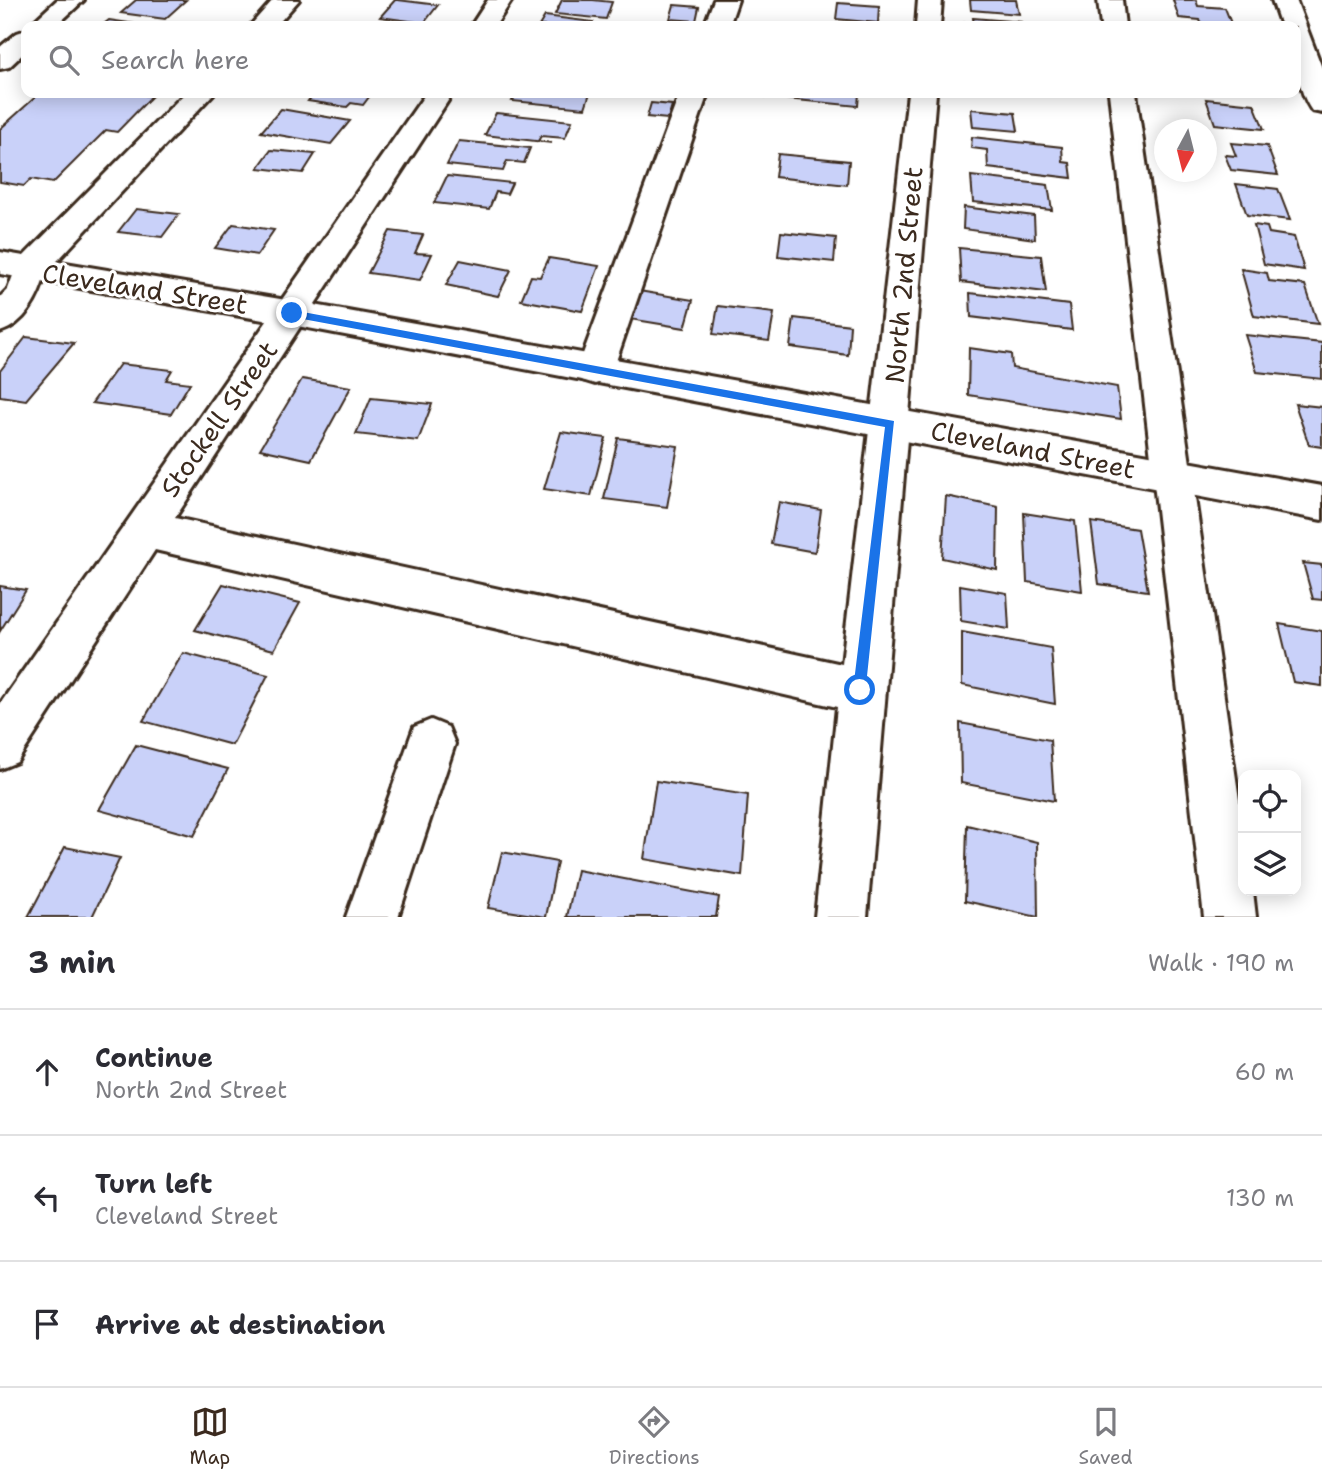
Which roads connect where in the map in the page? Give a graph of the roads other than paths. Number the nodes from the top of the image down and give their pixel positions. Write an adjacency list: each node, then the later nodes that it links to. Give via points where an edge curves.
1 (72, 0): 8 (street)
2 (287, 0): 9 (street)
3 (500, 0): 10 (street)
4 (726, 0): 11 (street)
5 (930, 0): 12 (street)
6 (1110, 0): 13 (street)
7 (1284, 0): 14 (street)
8 (47, 21)
9 (267, 21)
10 (486, 21)
11 (719, 21)
12 (928, 21)
13 (1112, 21)
14 (1291, 21)
15 (1301, 47): 21 (street)
16 (195, 98): 22 (street)
17 (436, 98): 23 (street, Stockell Street)
18 (692, 98): 25 (street)
19 (922, 98): 26 (street, North 2nd Street)
20 (1123, 98): 27 (street)
21 (1322, 104)
22 (15, 267): 23 (street, Cleveland Street); 24 (street, via 23,294)
23 (292, 313): 25 (street, Cleveland Street); 29 (street, Stockell Street)
24 (0, 319)
25 (595, 370): 26 (street, Cleveland Street)
26 (891, 424): 27 (street, Cleveland Street); 30 (street, North 2nd Street)
27 (1173, 477): 28 (street, Cleveland Street); 35 (street)
28 (1322, 503)
29 (143, 529): 30 (street); 32 (street, Stockell Street)
30 (860, 690): 34 (street, North 2nd Street)
31 (431, 744): 33 (street)
32 (0, 745)
33 (372, 917)
34 (841, 917)
35 (1230, 917)

